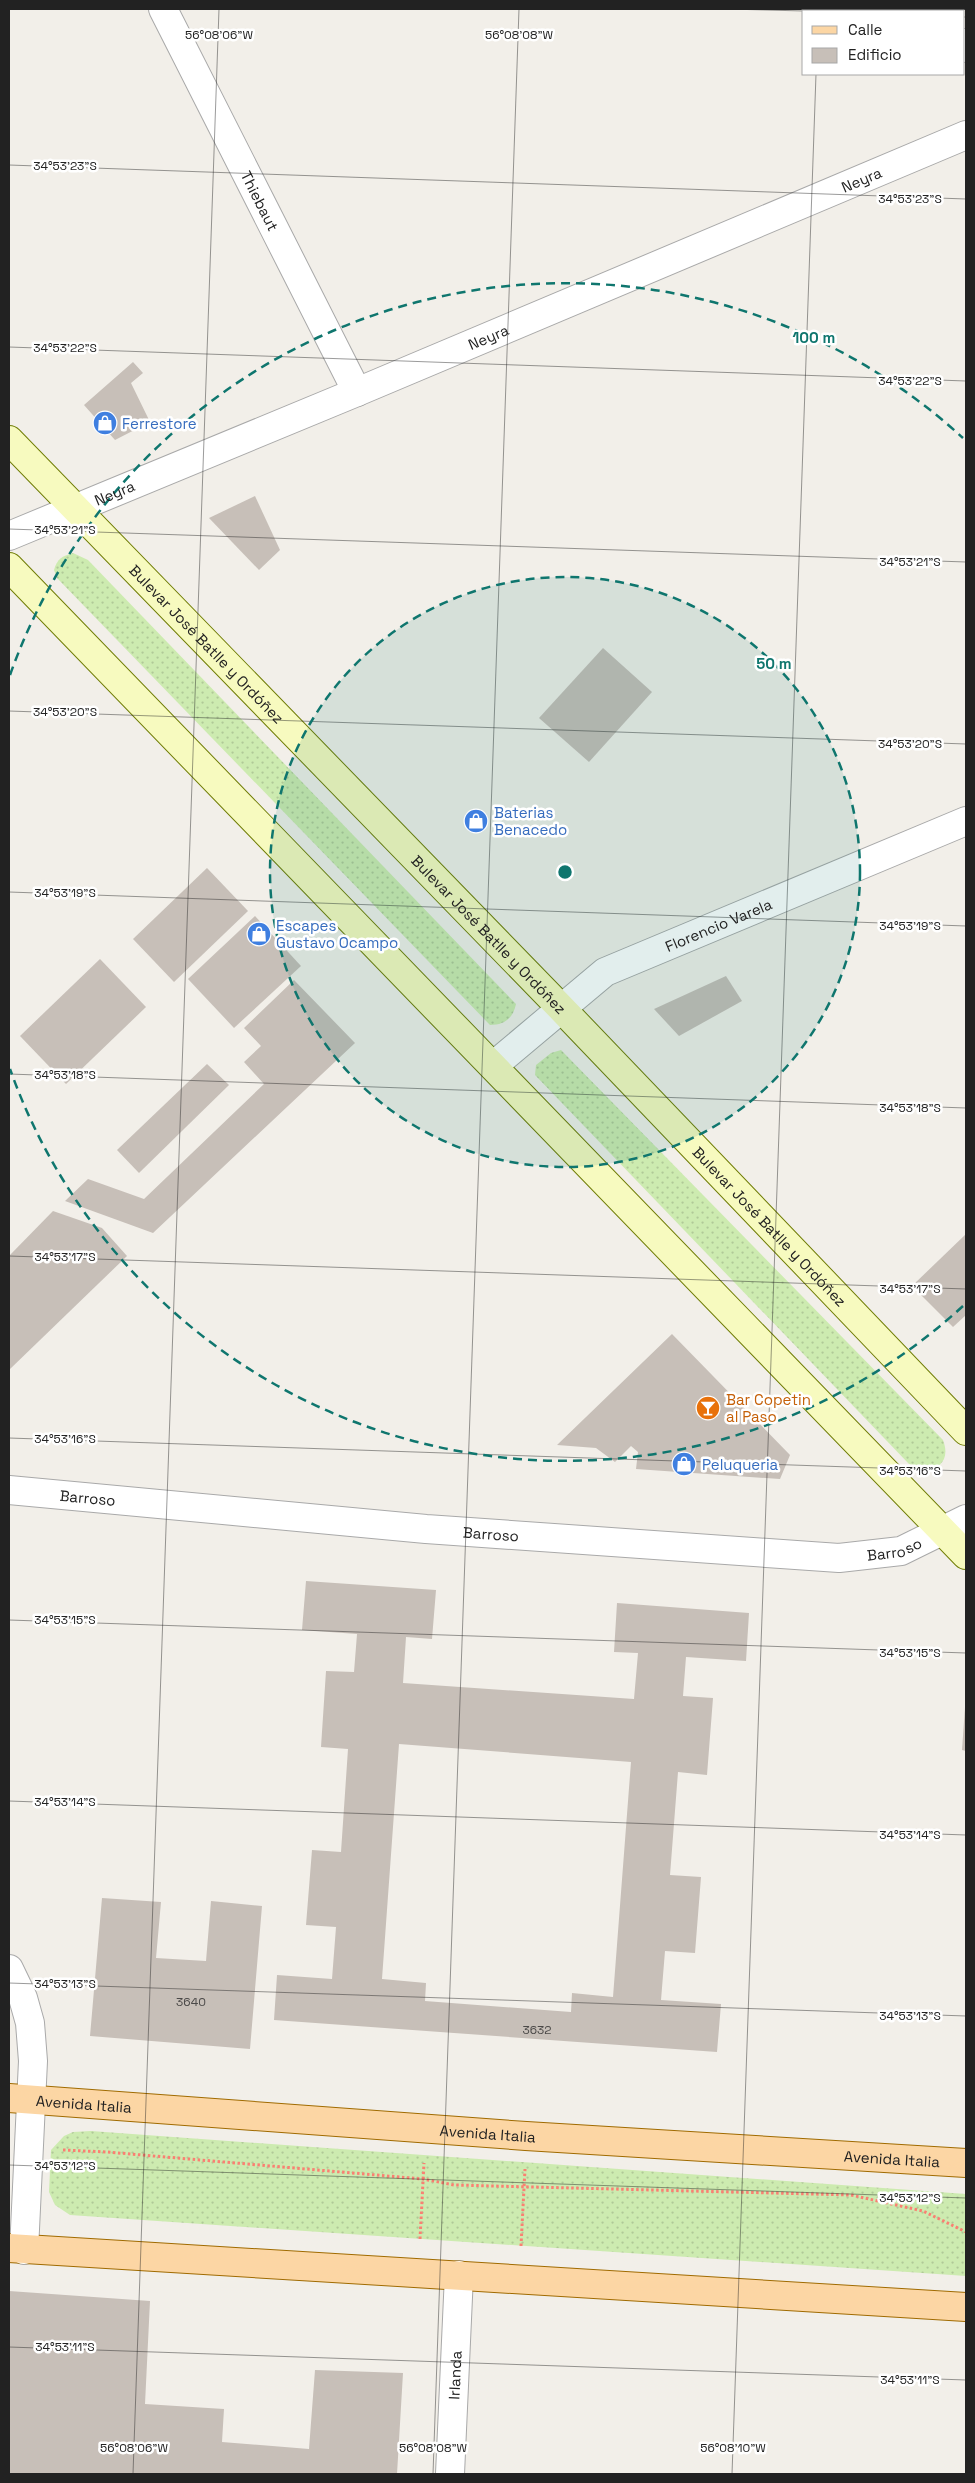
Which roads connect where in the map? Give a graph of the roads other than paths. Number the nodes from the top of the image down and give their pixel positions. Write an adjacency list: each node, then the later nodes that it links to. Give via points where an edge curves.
1 (163, 9): 3 (street, Thiebaut)
2 (966, 135): 3 (street, Neyra)
3 (357, 392): 5 (street, Neyra)
4 (9, 440): 5 (main road, Bulevar José Batlle y Ordóñez)
5 (76, 509): 6 (street, Neyra); 9 (main road, Bulevar José Batlle y Ordóñez)
6 (9, 536)
7 (9, 567): 10 (main road)
8 (966, 821): 9 (street, Florencio Varela, via 605,972)
9 (560, 1007): 10 (street, Florencio Varela); 11 (main road, Bulevar José Batlle y Ordóñez)
10 (492, 1066): 13 (main road)
11 (966, 1431)
12 (9, 1490): 13 (street, Barroso, via 426,1529 839,1558 901,1551)
13 (955, 1526): 14 (main road)
14 (966, 1555)
15 (9, 1969): 16 (street, via 23,1998 30,2023 34,2061)
16 (20, 2098): 17 (main road, Avenida Italia, via 526,2136); 18 (street, via 29,2152)
17 (966, 2163)
18 (16, 2249): 19 (main road)
19 (460, 2275): 20 (main road); 21 (street, Irlanda)
20 (966, 2307)
21 (450, 2474)

